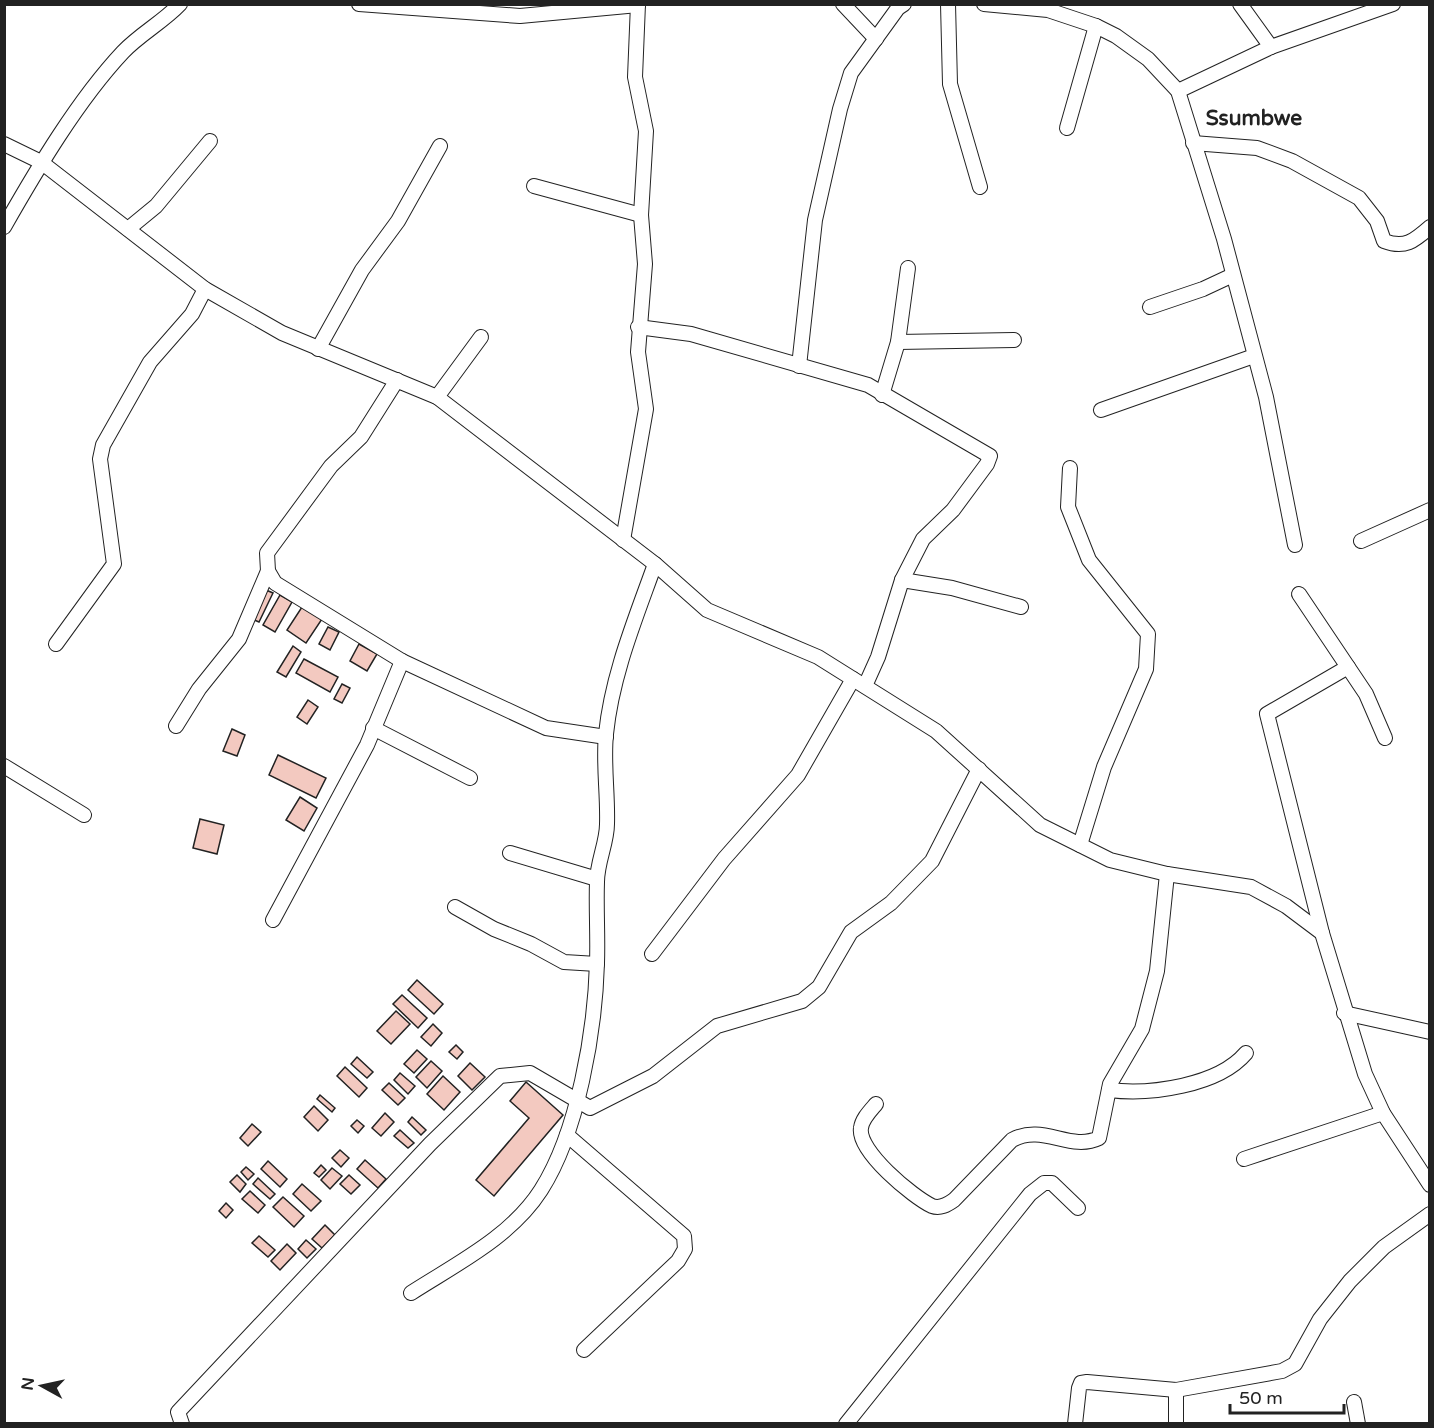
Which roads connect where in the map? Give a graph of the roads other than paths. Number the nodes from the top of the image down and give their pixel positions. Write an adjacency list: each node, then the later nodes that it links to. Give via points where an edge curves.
1 (180, 4): 20 (street, via 124,52)
2 (359, 4): 9 (street, via 520,16)
3 (843, 4): 12 (street)
4 (904, 4): 12 (street)
5 (948, 4): 22 (street, via 950,84)
6 (984, 4): 10 (street)
7 (1240, 4): 13 (street)
8 (1394, 4): 13 (street)
9 (638, 5): 23 (street, via 635,77 646,131)
10 (1049, 7): 11 (street)
11 (1096, 26): 14 (street, via 1148,59); 15 (street)
12 (876, 39): 37 (street, via 851,73 840,109 815,220)
13 (1271, 47): 14 (street)
14 (1178, 90): 17 (street)
15 (1067, 128)
16 (210, 141): 26 (street, via 156,206)
17 (1193, 143): 25 (street, via 1257,148 1292,161 1359,198 1377,221 1384,241 1397,246 1411,243); 28 (street)
18 (4, 144): 20 (street)
19 (440, 146): 35 (street)
20 (41, 162): 24 (street); 26 (street)
21 (534, 186): 23 (street)
22 (980, 187)
23 (641, 215): 31 (street, via 645,264)
24 (4, 227)
25 (1430, 227)
26 (128, 229): 29 (street)
27 (908, 268): 34 (street)
28 (1233, 275): 30 (street); 36 (street)
29 (205, 289): 35 (street); 52 (street, via 192,314 150,362 103,445 100,459 114,564)
30 (1150, 307)
31 (638, 327): 37 (street, via 691,334); 44 (street, via 646,409)
32 (481, 337): 40 (street)
33 (1014, 340): 34 (street)
34 (898, 342): 39 (street)
35 (318, 349): 38 (street)
36 (1254, 356): 41 (street); 46 (street, via 1266,397)
37 (799, 366): 39 (street, via 868,385)
38 (396, 381): 40 (street); 48 (street, via 361,437 331,466 267,553)
39 (882, 395): 49 (street, via 990,456 953,510 923,539)
40 (437, 397): 44 (street)
41 (1101, 410)
42 (1070, 468): 64 (street, via 1068,507 1089,560 1148,634 1146,669 1104,767)
43 (1430, 510): 45 (street)
44 (623, 540): 47 (street)
45 (1361, 541)
46 (1295, 545)
47 (654, 564): 55 (street, via 707,610 818,657); 58 (street, via 611,697)
48 (268, 571): 53 (street, via 275,583); 56 (street, via 239,639)
49 (902, 580): 51 (street, via 952,588); 55 (street, via 878,657)
50 (1299, 594): 54 (street)
51 (1021, 607)
52 (56, 644)
53 (402, 661): 57 (street); 58 (street, via 546,728)
54 (1348, 667): 59 (street); 70 (street, via 1267,714)
55 (859, 682): 61 (street, via 936,730); 71 (street, via 798,775 724,859)
56 (176, 726)
57 (374, 728): 62 (street); 69 (street)
58 (606, 737): 67 (street, via 607,827)
59 (1385, 738)
60 (4, 766): 63 (street)
61 (979, 769): 64 (street, via 1040,825); 77 (street, via 932,861 891,903 851,932 819,987 802,1001 717,1026 653,1076 616,1096 590,1108)
62 (470, 778)
63 (84, 815)
64 (1080, 845): 66 (street, via 1110,860)
65 (510, 853): 67 (street)
66 (1167, 874): 70 (street, via 1251,887 1286,906); 76 (street, via 1157,971 1142,1029 1115,1071)
67 (597, 879): 72 (street)
68 (455, 907): 72 (street, via 564,962)
69 (273, 920)
70 (1322, 933): 73 (street)
71 (652, 954)
72 (597, 964): 77 (street)
73 (1344, 1013): 74 (street); 79 (street)
74 (1430, 1032)
75 (1246, 1053): 76 (street, via 1239,1062 1220,1072 1163,1091)
76 (1109, 1090): 78 (street, via 1099,1138 1086,1144 1023,1134 1012,1140 944,1207 933,1206 882,1168 861,1135 866,1116)
77 (577, 1101): 80 (street); 89 (street, via 530,1073 500,1077 430,1144 178,1412)
78 (876, 1104)
79 (1383, 1113): 81 (street); 82 (street)
80 (567, 1135): 85 (street, via 540,1191 515,1220 487,1244); 86 (street, via 684,1236 685,1249 678,1261)
81 (1244, 1159)
82 (1430, 1185)
83 (1078, 1208): 90 (street, via 1052,1182 1030,1194)
84 (1430, 1214): 87 (street, via 1384,1247 1350,1281 1320,1319 1295,1364 1282,1371)
85 (411, 1293)
86 (584, 1350)
87 (1176, 1390): 91 (street, via 1081,1383); 92 (street)
88 (1354, 1402): 93 (street)
89 (182, 1424)
90 (846, 1424)
91 (1076, 1424)
92 (1176, 1424)
93 (1358, 1424)

